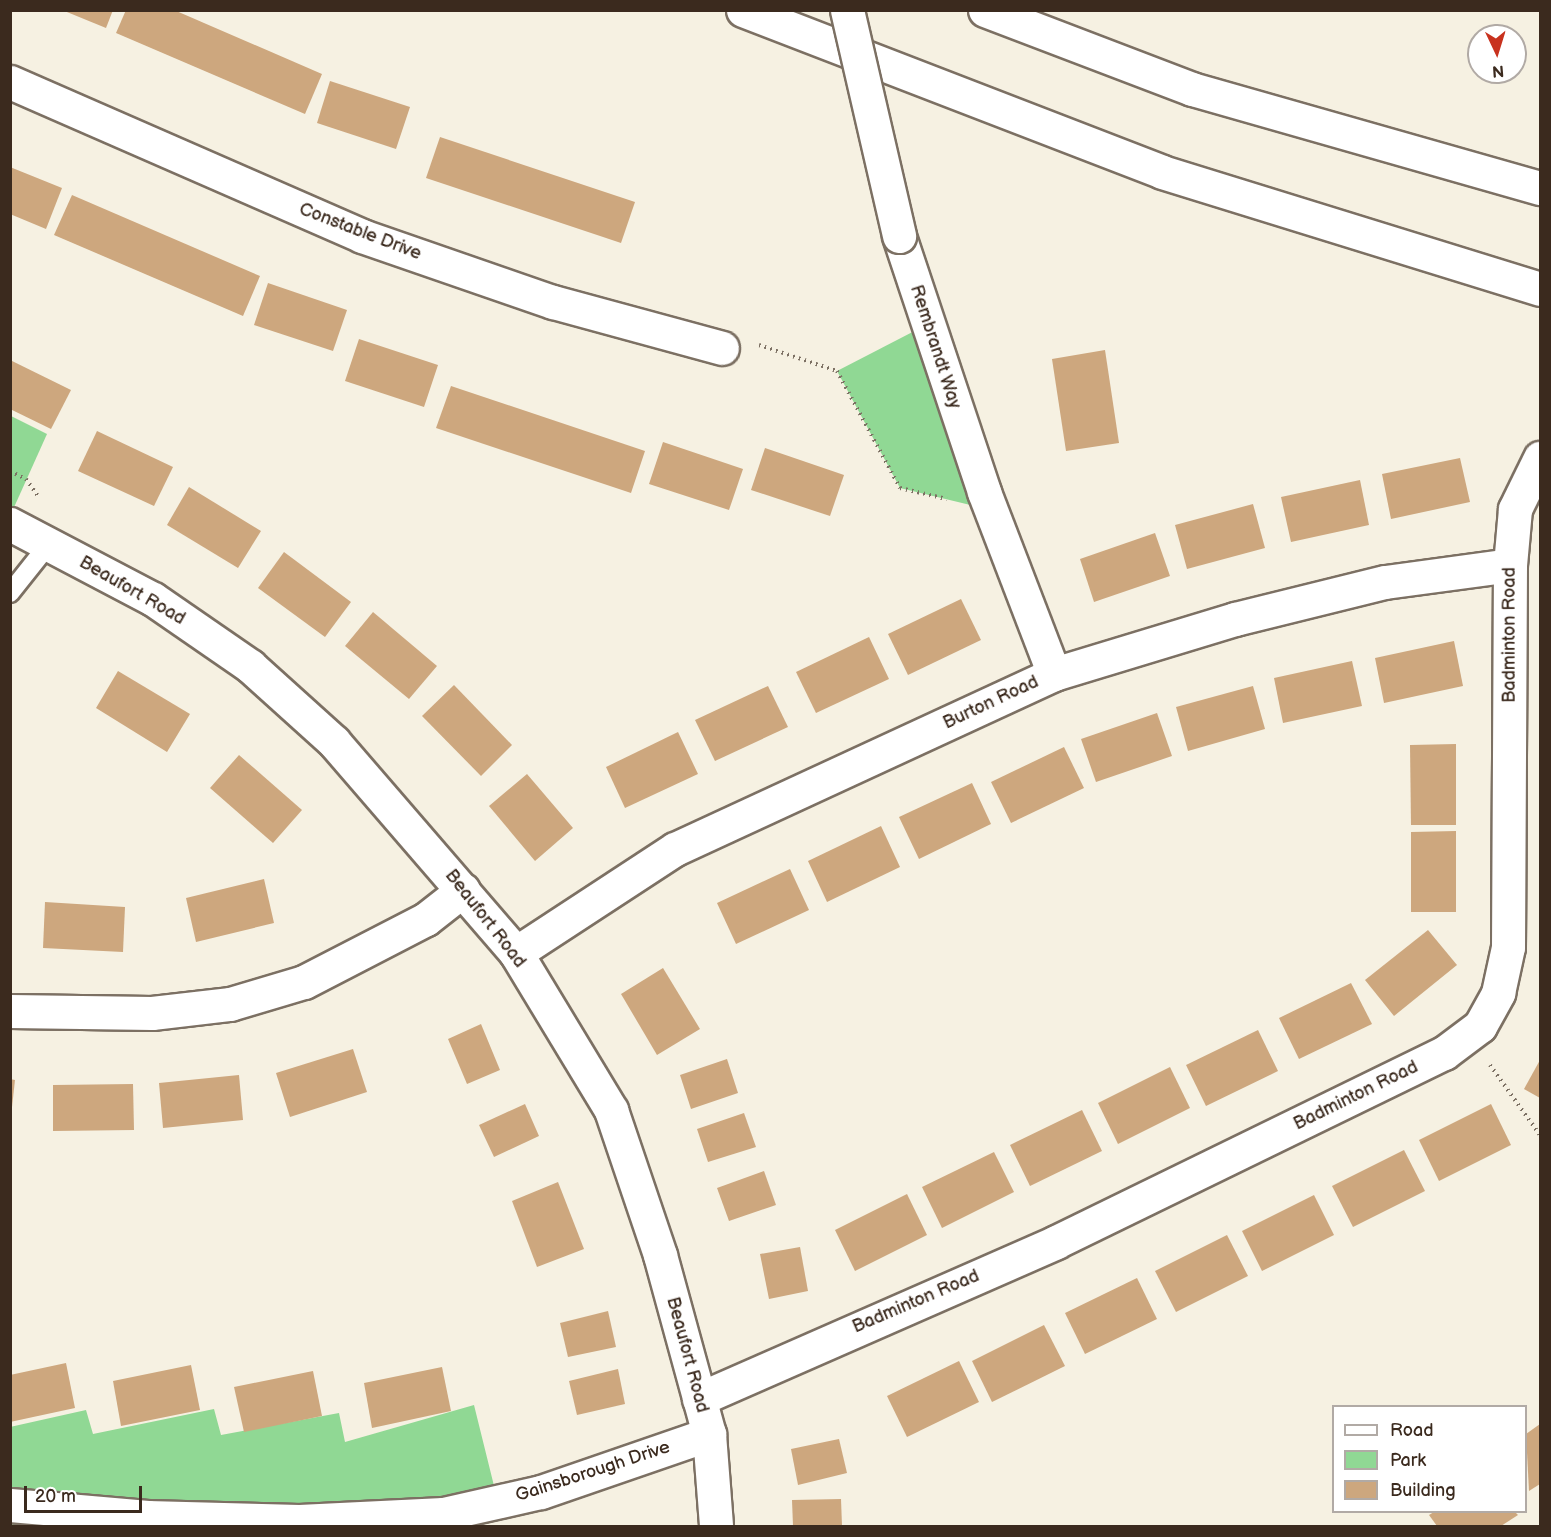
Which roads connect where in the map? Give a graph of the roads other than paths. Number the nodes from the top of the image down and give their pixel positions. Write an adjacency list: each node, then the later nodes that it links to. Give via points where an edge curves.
1 (743, 10): 6 (main road, via 1162,172)
2 (847, 10): 15 (main road, Rembrandt Way, bridge, via 899,236 991,510)
3 (985, 10): 5 (main road, via 1192,89)
4 (10, 82): 9 (main road, Constable Drive, via 362,236 553,302)
5 (1540, 188)
6 (1494, 273): 7 (main road); 8 (main road)
7 (1540, 284)
8 (1540, 289)
9 (722, 348)
10 (1540, 458): 13 (main road, Badminton Road, via 1515,509)
11 (10, 524): 12 (main road, Beaufort Road)
12 (49, 544): 14 (lane); 16 (main road, Beaufort Road, via 153,599 250,666 334,742)
13 (1510, 565): 15 (main road, Burton Road, via 1385,582 1235,619); 19 (main road, Badminton Road, via 1508,947 1498,993 1480,1026 1444,1053 1056,1242)
14 (10, 593)
15 (1054, 674): 17 (main road, Burton Road, via 675,849)
16 (463, 890): 17 (main road, Beaufort Road); 18 (main road, via 426,919 304,982 230,1004 152,1013)
17 (516, 953): 19 (main road, Beaufort Road, via 610,1110 660,1255)
18 (10, 1011)
19 (699, 1399): 20 (main road, Beaufort Road)
20 (709, 1434): 21 (main road, Gainsborough Drive, via 541,1492 442,1514 299,1521 147,1517); 22 (main road, Beaufort Road)
21 (10, 1505)
22 (716, 1527)

